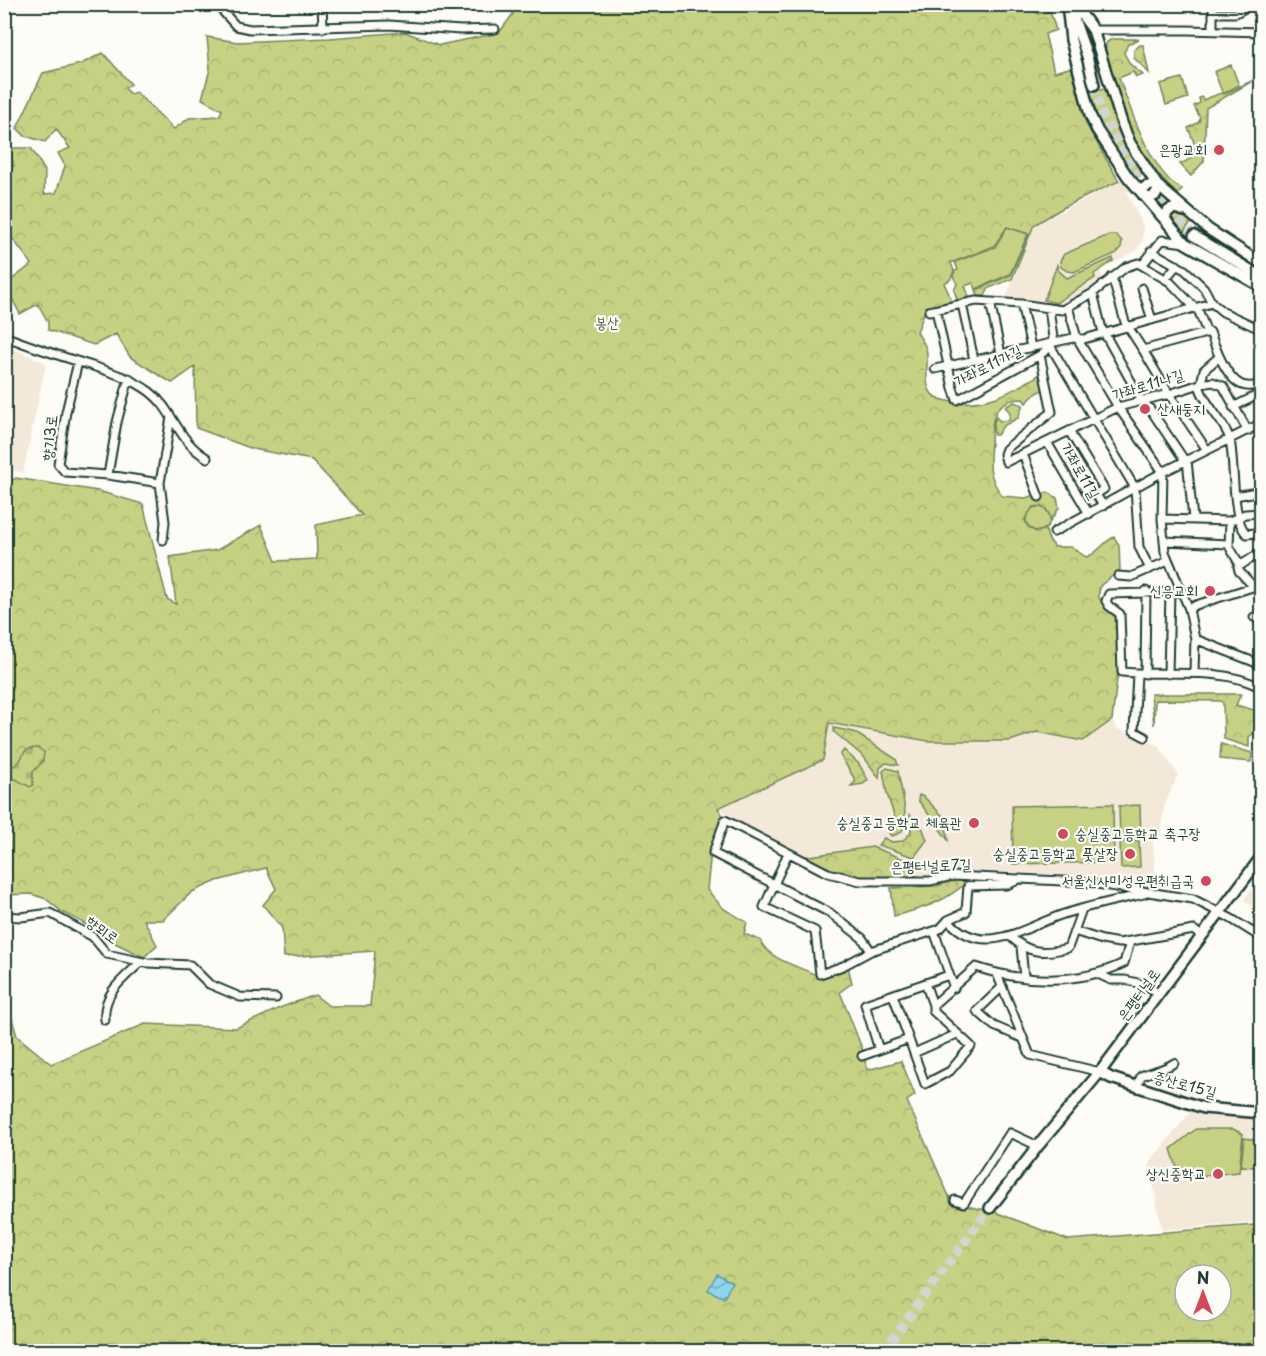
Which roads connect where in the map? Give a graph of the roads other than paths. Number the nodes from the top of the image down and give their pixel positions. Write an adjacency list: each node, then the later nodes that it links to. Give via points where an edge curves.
1 (216, 4): 6 (street, via 236,26 243,28)
2 (322, 4): 6 (street)
3 (1070, 4): 8 (main road); 11 (main road); 13 (main road, via 1071,40 1090,115)
4 (1252, 4): 5 (street, via 1236,13)
5 (1213, 9): 9 (street)
6 (323, 28): 7 (street, via 389,25)
7 (495, 29)
8 (1093, 30): 9 (street); 12 (main road, via 1122,123)
9 (1213, 30): 10 (street)
10 (1262, 32)
11 (1094, 85)
12 (1144, 164): 13 (main road, via 1143,178); 14 (main road)
13 (1130, 179): 15 (main road)
14 (1157, 186): 15 (main road, via 1154,197); 16 (main road)
15 (1144, 196): 17 (main road)
16 (1192, 215): 17 (main road, via 1175,208 1168,211 1166,218); 22 (main road)
17 (1173, 231): 19 (main road)
18 (1194, 236): 24 (main road)
19 (1185, 243): 20 (street, via 1162,240); 27 (main road)
20 (1151, 251): 21 (street); 23 (street)
21 (1141, 263): 25 (street, via 1126,267); 26 (street)
22 (1262, 264)
23 (1177, 265): 26 (street); 31 (street, via 1204,288)
24 (1262, 277)
25 (1112, 278): 29 (street); 38 (street)
26 (1166, 278): 35 (street)
27 (1262, 286)
28 (1142, 288): 37 (street)
29 (1093, 293): 34 (street); 41 (street)
30 (990, 302): 32 (street); 33 (street); 47 (street, 가좌로11가길)
31 (1212, 303): 35 (street, 가좌로11가길); 39 (street)
32 (962, 304): 50 (street, 가좌로11가길); 52 (street, 가좌로11가길, via 932,311)
33 (1021, 304): 36 (street); 45 (street)
34 (1068, 307): 36 (street); 43 (street)
35 (1195, 307): 37 (street, 가좌로11가길); 40 (street)
36 (1049, 308): 44 (street)
37 (1152, 320): 38 (street, 가좌로11가길)
38 (1128, 327): 41 (street, 가좌로11가길); 46 (street)
39 (1262, 330)
40 (1209, 332): 46 (street); 49 (street)
41 (1105, 334): 43 (street, 가좌로11가길); 59 (street)
42 (4, 336): 51 (street)
43 (1077, 338): 44 (street, 가좌로11가길); 60 (street)
44 (1052, 345): 45 (street, 가좌로11가길); 48 (street); 63 (street)
45 (1031, 347): 47 (street, 가좌로11가길)
46 (1143, 350): 58 (street)
47 (1001, 354): 50 (street, 가좌로11가길)
48 (1040, 355): 52 (street, 가좌로11가길, via 957,400); 73 (street, 가좌로11가길, via 1052,412 1006,449)
49 (1219, 357): 55 (street, 가좌로11나길, via 1204,370); 56 (street, via 1238,383 1245,387)
50 (974, 360): 52 (street, 가좌로11가길)
51 (78, 362): 54 (street); 75 (street, 향기3로, via 58,464 65,472)
52 (949, 367): 53 (street, 가좌로11가길)
53 (935, 369)
54 (129, 378): 62 (street, via 153,394); 75 (street)
55 (1200, 384): 58 (street, 가좌로11나길); 61 (street, via 1213,382 1223,386); 67 (street)
56 (1262, 384)
57 (1262, 393): 61 (street)
58 (1169, 394): 59 (street, 가좌로11나길); 69 (street)
59 (1142, 401): 60 (street, 가좌로11나길); 72 (street)
60 (1118, 407): 63 (street, 가좌로11나길); 74 (street)
61 (1233, 407): 66 (street)
62 (171, 417): 71 (street, via 187,442); 76 (street)
63 (1093, 420): 65 (street, 가좌로11나길); 77 (street)
64 (1262, 423): 66 (street, 가좌로11길)
65 (1069, 431): 68 (street, 가좌로11나길); 81 (street, 가좌로11길, via 1104,489 1096,494)
66 (1248, 431): 67 (street, 가좌로11길)
67 (1230, 440): 69 (street, 가좌로11길); 79 (street)
68 (1047, 442): 70 (street, 가좌로11나길); 83 (street, 가좌로11길)
69 (1207, 450): 72 (street, 가좌로11길)
70 (1023, 454): 73 (street, 가좌로11나길); 80 (street)
71 (207, 458)
72 (1187, 460): 74 (street, 가좌로11길); 86 (street)
73 (1006, 462)
74 (1162, 472): 77 (street, 가좌로11길); 85 (street)
75 (108, 475): 76 (street, 향기3로)
76 (160, 483): 90 (street)
77 (1135, 488): 81 (street, 가좌로11길); 96 (street, via 1139,547)
78 (1262, 491): 79 (street)
79 (1235, 496): 84 (street)
80 (1039, 497)
81 (1103, 506): 83 (street, 가좌로11길)
82 (1262, 513): 84 (street)
83 (1089, 514): 88 (street, 가좌로11길)
84 (1238, 516): 87 (street); 89 (street, via 1247,534)
85 (1162, 519): 86 (street); 91 (street)
86 (1193, 519): 87 (street)
87 (1230, 521): 92 (street)
88 (1054, 532)
89 (1262, 532)
90 (163, 540)
91 (1164, 541): 92 (street); 93 (street)
92 (1229, 544): 95 (street)
93 (1168, 561): 96 (street); 102 (street)
94 (1262, 563): 95 (street, via 1255,556)
95 (1239, 566): 99 (street)
96 (1150, 569): 97 (street, via 1131,577)
97 (1118, 576)
98 (1262, 584): 99 (street)
99 (1253, 586): 103 (street)
100 (1146, 591): 101 (street); 107 (street, via 1115,592 1106,601 1120,614 1122,672); 108 (street)
101 (1170, 592): 102 (street); 109 (street)
102 (1183, 592): 103 (street)
103 (1189, 609): 104 (street)
104 (1195, 639): 105 (street); 106 (street)
105 (1262, 665)
106 (1194, 672): 109 (street); 110 (street)
107 (1137, 674): 108 (street); 111 (street, via 1133,730)
108 (1145, 674): 109 (street)
109 (1168, 674)
110 (1262, 688)
111 (1145, 737)
112 (788, 853): 114 (street, 은평터널로7길, via 828,873 860,881 930,881 953,876); 115 (street); 115 (street, 은평터널로7길, via 725,820 713,853)
113 (1262, 856): 118 (main road, 은평터널로)
114 (1017, 880): 116 (street, 은평터널로7길, via 1084,882); 120 (street, via 1007,885 968,886 966,912)
115 (773, 885): 128 (street, via 844,922); 128 (street, via 764,907 815,931 820,974)
116 (1149, 892): 117 (street, 은평터널로7길); 118 (street, 은평터널로7길, via 1193,899)
117 (1082, 909): 122 (street); 123 (street, 은평터널로7길)
118 (1218, 913): 124 (main road, 은평터널로); 125 (street, 은평터널로7길)
119 (4, 916): 129 (street, 향뫼로, via 50,914 93,937 107,954)
120 (948, 920): 121 (street); 123 (street, 은평터널로7길, via 958,932 977,940)
121 (934, 931): 128 (street); 132 (street)
122 (1074, 931): 126 (street, via 1102,940); 127 (street, via 1068,948 1037,951)
123 (1010, 936): 127 (street)
124 (1200, 936): 126 (street, via 1194,930); 137 (main road, 은평터널로)
125 (1262, 938)
126 (1130, 942): 131 (street, via 1124,963)
127 (1021, 946): 133 (street)
128 (870, 951)
129 (141, 962): 139 (street, 향뫼로, via 190,965 209,984 240,997); 141 (street, via 111,990)
130 (997, 974): 133 (street); 135 (street); 136 (street, via 976,967)
131 (1098, 974): 133 (street, via 1055,980); 137 (street, via 1142,984)
132 (949, 975): 134 (street); 136 (street)
133 (1024, 977)
134 (925, 983): 138 (street); 140 (street)
135 (1002, 987): 144 (street); 144 (street, via 978,1011 994,1026)
136 (954, 988): 140 (street)
137 (1159, 993): 149 (main road, 은평터널로)
138 (893, 995): 143 (street); 145 (street, via 865,1004)
139 (276, 998)
140 (933, 1005): 142 (street, via 933,1011)
141 (105, 1020)
142 (957, 1034): 146 (street); 146 (street, via 971,1046 951,1071 925,1084)
143 (909, 1038): 145 (street); 146 (street)
144 (1022, 1038): 149 (street, via 1030,1054)
145 (879, 1050): 147 (street)
146 (914, 1053)
147 (862, 1056)
148 (1174, 1063): 150 (street, 증산로15길, via 1141,1076)
149 (1100, 1072): 150 (main road, 증산로15길); 152 (main road, 은평터널로)
150 (1137, 1087): 151 (main road, 증산로15길, via 1204,1108)
151 (1262, 1113)
152 (1038, 1146): 153 (street, via 1010,1133 964,1203); 154 (main road, 은평터널로)
153 (955, 1200)
154 (990, 1208)

